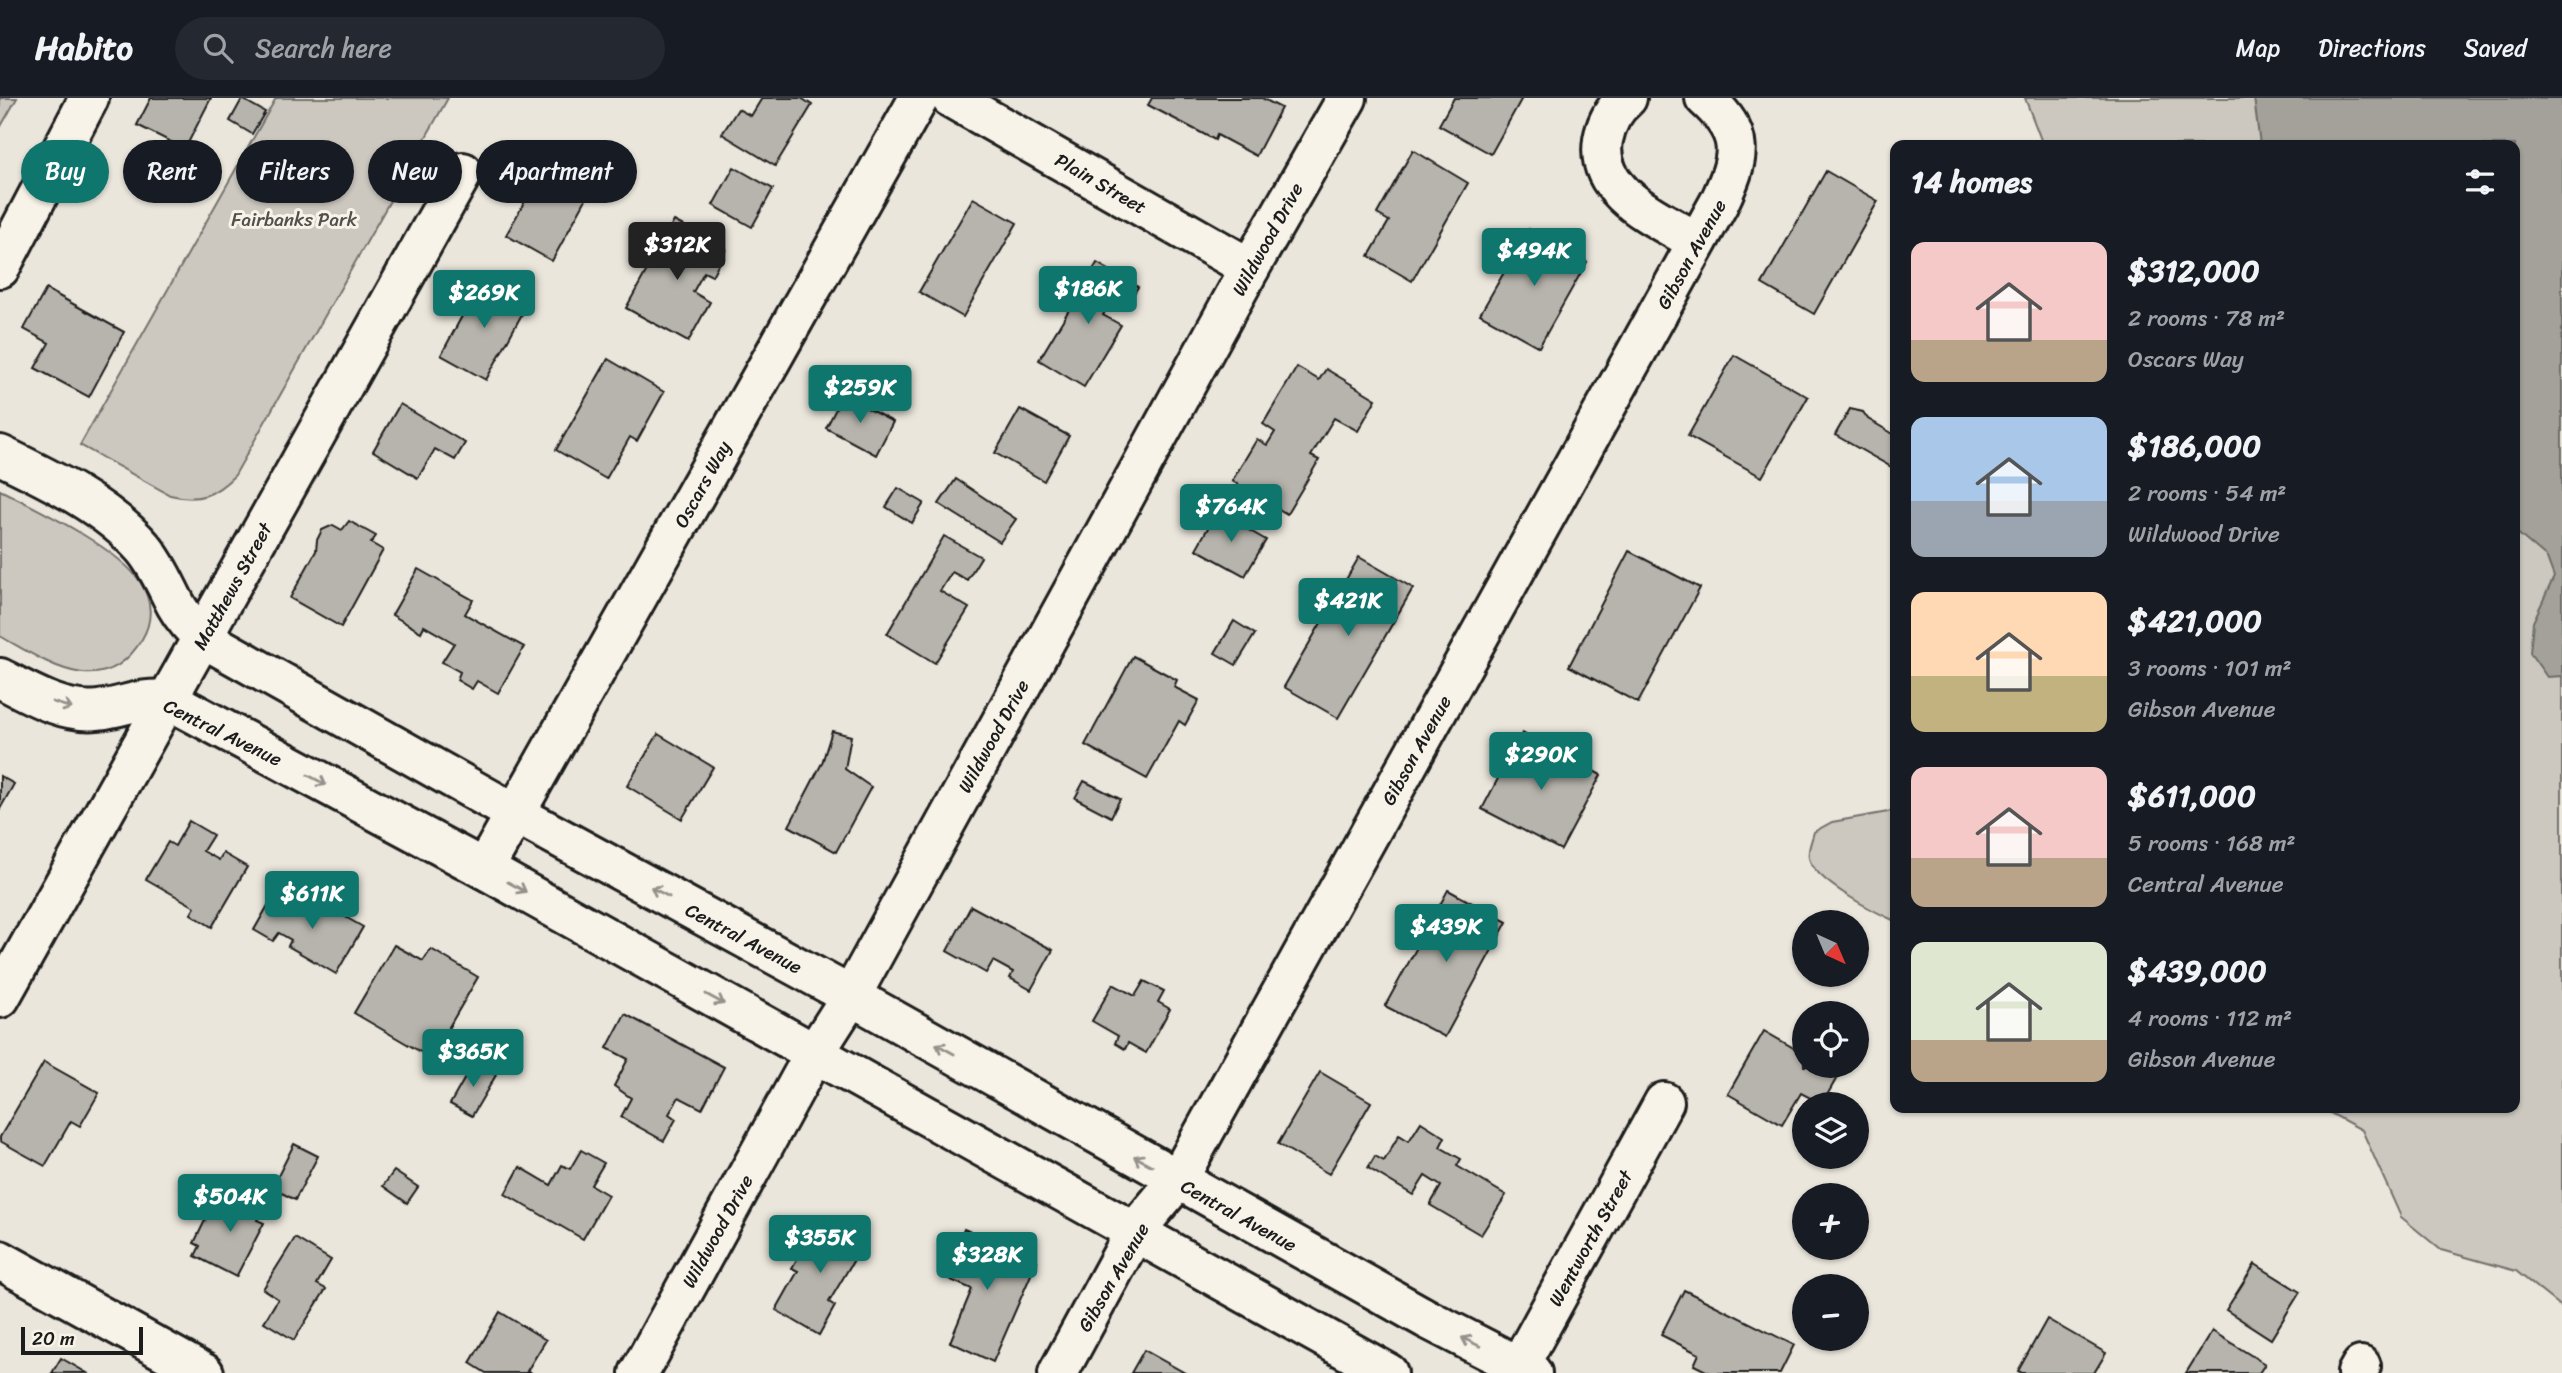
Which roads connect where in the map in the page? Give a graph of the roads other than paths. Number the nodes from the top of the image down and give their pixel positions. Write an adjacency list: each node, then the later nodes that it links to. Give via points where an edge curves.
1 (89, 98): 9 (street)
2 (919, 98): 15 (street, Oscars Way)
3 (951, 98): 10 (street, Plain Street)
4 (1347, 98): 10 (street, Wildwood Drive)
5 (1627, 98): 8 (street, via 1611,117 1603,137 1610,179 1631,201)
6 (1714, 107): 8 (street, Gibson Avenue, via 1736,138 1734,168)
7 (463, 172): 12 (street, Matthews Street)
8 (1697, 242): 21 (street, Gibson Avenue)
9 (0, 268)
10 (1250, 268): 17 (street, Wildwood Drive)
11 (0, 456): 12 (street, Central Avenue, via 85,501 130,534)
12 (203, 638): 14 (street, Matthews Street); 15 (street, Central Avenue)
13 (0, 678): 14 (street, Central Avenue, one-way to 14, via 79,710 152,698)
14 (169, 700): 16 (street, Central Avenue, one-way to 16); 18 (street, Matthews Street)
15 (516, 814): 16 (street, Oscars Way); 17 (street, Central Avenue, one-way to 15)
16 (484, 869): 19 (street, Central Avenue, one-way to 19)
17 (850, 996): 19 (street, Wildwood Drive); 21 (street, Central Avenue, one-way to 17)
18 (0, 998)
19 (814, 1054): 22 (street, Central Avenue); 26 (street, Wildwood Drive)
20 (1664, 1102): 24 (street, Wentworth Street)
21 (1177, 1181): 22 (street, Gibson Avenue); 24 (street, Central Avenue, one-way to 21)
22 (1135, 1231): 27 (street, Gibson Avenue); 28 (street, Central Avenue)
23 (0, 1260): 25 (street)
24 (1521, 1371)
25 (204, 1373)
26 (639, 1373)
27 (1058, 1373)
28 (1388, 1373)

